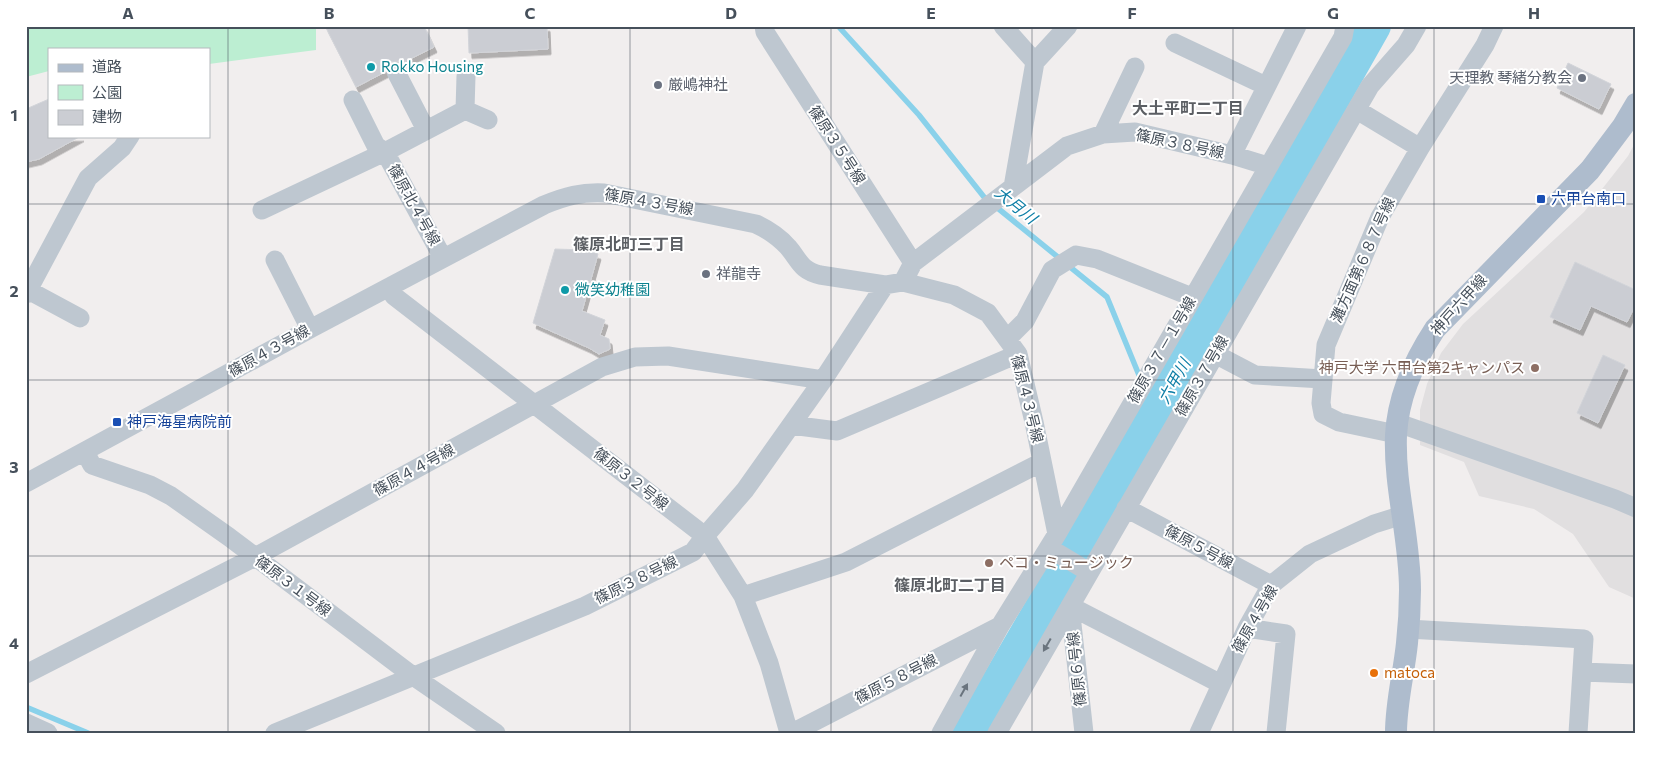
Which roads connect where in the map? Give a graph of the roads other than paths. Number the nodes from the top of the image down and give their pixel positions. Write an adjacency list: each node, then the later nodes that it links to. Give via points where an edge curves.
1 (764, 26): 30 (street, 篠原３５号線)
2 (1003, 26): 9 (street)
3 (1068, 26): 9 (street)
4 (1297, 26): 13 (street)
5 (1345, 26): 25 (street, 篠原３７－１号線, via 1343,37)
6 (1416, 26): 17 (street, 篠原３７号線, via 1406,45 1370,86)
7 (1494, 26): 22 (street, 灘方面第６８７号線)
8 (1175, 43): 13 (street)
9 (1035, 62): 26 (street)
10 (1135, 67): 20 (street)
11 (396, 72): 19 (street)
12 (466, 76): 16 (street)
13 (1266, 86): 24 (street)
14 (352, 100): 23 (street, via 376,146)
15 (1636, 104): 44 (main road, 神戸六甲線, via 1590,170 1435,329 1410,375)
16 (465, 110): 18 (street); 19 (street, 篠原北４号線)
17 (1357, 110): 22 (street); 39 (street, 篠原３７号線)
18 (488, 120)
19 (426, 130): 23 (street, 篠原北４号線)
20 (1103, 134): 24 (street, 篠原３８号線, via 1135,132); 26 (street, 篠原３８号線, via 1067,146)
21 (129, 138): 33 (street, via 88,178)
22 (1420, 148): 40 (street, 灘方面第６８７号線, via 1380,216 1326,345)
23 (384, 152): 27 (street); 28 (street, 篠原北４号線)
24 (1232, 155): 25 (street, 篠原３８号線)
25 (1268, 166): 34 (street, 篠原３７－１号線)
26 (1014, 188): 30 (street, 篠原３８号線)
27 (262, 210)
28 (444, 258): 31 (street, 篠原４３号線, via 563,197 585,192 604,193 756,224 771,231 809,273); 32 (street, 篠原４３号線)
29 (275, 260): 36 (street)
30 (913, 263): 31 (street, 篠原３８号線)
31 (894, 283): 37 (street, 篠原４３号線, via 954,295 988,313); 41 (street, 篠原３８号線)
32 (389, 288): 36 (street, 篠原４３号線); 42 (street, 篠原３２号線, via 394,296)
33 (27, 292): 35 (street)
34 (1192, 297): 37 (street, via 1097,258 1076,254 1053,269 1025,321); 52 (street, 篠原３７－１号線)
35 (80, 318)
36 (310, 329): 45 (street, 篠原４３号線)
37 (1007, 338): 38 (street, 篠原４３号線)
38 (1018, 354): 43 (street, via 837,431); 46 (street, 篠原４３号線)
39 (1215, 354): 40 (street, via 1255,375); 48 (street, 篠原３７号線)
40 (1323, 379): 44 (street, 灘方面第６８７号線, via 1323,414 1340,422)
41 (822, 380): 42 (street, 篠原４４号線, via 668,356 635,357 602,368); 43 (street, 篠原３８号線)
42 (535, 404): 51 (street, 篠原３２号線); 53 (street, 篠原４４号線)
43 (791, 426): 51 (street, 篠原３８号線, via 745,490)
44 (1397, 428): 49 (street); 50 (main road, 神戸六甲線, via 1396,456)
45 (85, 452): 47 (street, 篠原４３号線); 53 (street, 篠原３１号線, via 92,465 150,485 171,496)
46 (1042, 462): 52 (street, 篠原４３号線); 56 (street, via 846,562)
47 (28, 479)
48 (1126, 508): 54 (street, 篠原３７号線); 55 (street, 篠原５号線)
49 (1636, 508)
50 (1403, 515): 55 (street, 篠原４号線, via 1374,524 1310,554); 60 (main road, 神戸六甲線, via 1409,561)
51 (704, 536): 56 (street, 篠原３２号線); 64 (street, 篠原３８号線, via 693,552 585,606)
52 (1053, 541): 54 (street); 58 (street, 篠原３７－１号線)
53 (255, 557): 62 (street, 篠原４４号線); 64 (street, 篠原３１号線)
54 (1089, 572): 57 (street, 篠原３７号線)
55 (1272, 585): 59 (street, 篠原４号線)
56 (744, 596): 70 (street, 篠原３２号線)
57 (1070, 606): 65 (street); 72 (street, 篠原３７号線, one-way to 72); 73 (street, 篠原６号線)
58 (1000, 626): 70 (street, 篠原５８号線); 71 (street, 篠原３７－１号線, one-way to 58)
59 (1247, 628): 65 (street, 篠原４号線); 75 (street, via 1286,634)
60 (1408, 629): 61 (street, via 1584,638); 76 (main road, 神戸六甲線)
61 (1582, 672): 63 (street); 77 (street)
62 (26, 674)
63 (1636, 674)
64 (413, 676): 68 (street, 篠原３８号線); 69 (street, 篠原３１号線)
65 (1221, 684): 74 (street, 篠原４号線)
66 (26, 723): 67 (street)
67 (48, 733)
68 (275, 733)
69 (496, 733)
70 (790, 733)
71 (941, 733)
72 (998, 733)
73 (1084, 733)
74 (1199, 733)
75 (1276, 733)
76 (1396, 733)
77 (1578, 733)

